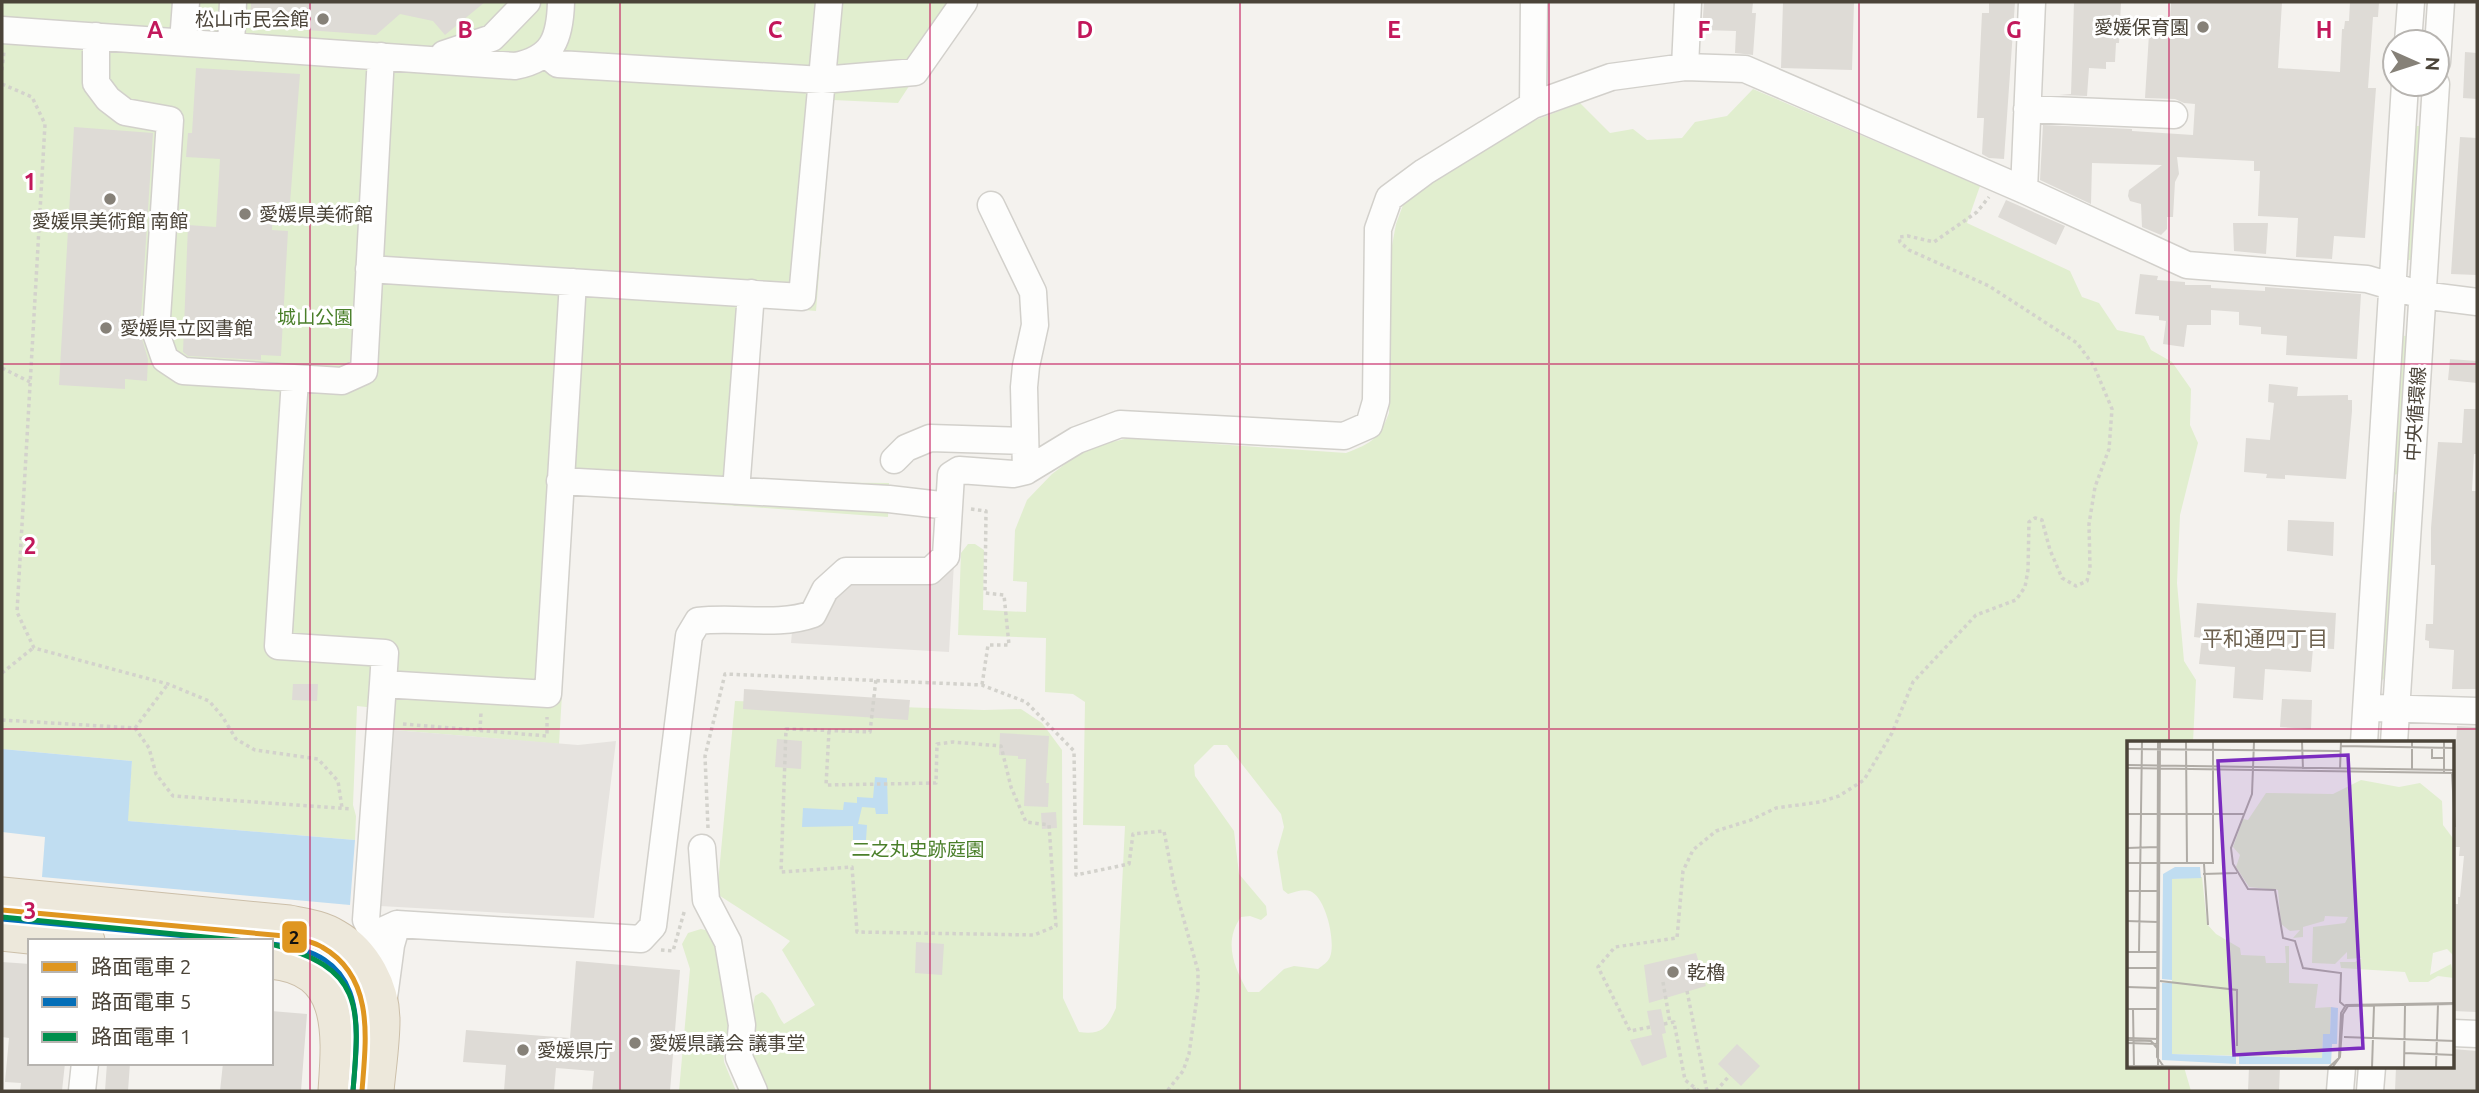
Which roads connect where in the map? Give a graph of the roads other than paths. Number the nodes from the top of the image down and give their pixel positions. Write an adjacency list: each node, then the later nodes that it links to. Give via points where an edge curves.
1 (186, 2): 17 (street)
2 (233, 2): 18 (street)
3 (527, 2): 16 (street)
4 (561, 2): 19 (street, via 556,34)
5 (829, 2): 24 (street)
6 (964, 2): 24 (street, via 915,72)
7 (1534, 2): 27 (street)
8 (1688, 2): 23 (street)
9 (2032, 2): 28 (street)
10 (2411, 2): 12 (street)
11 (2441, 2): 13 (street)
12 (2409, 28)
13 (2439, 28)
14 (2, 30): 15 (street)
15 (83, 35): 17 (street); 40 (street, via 96,83 108,99 125,112 170,120 156,333 165,359 183,371)
16 (492, 38): 21 (street); 22 (street, via 500,60)
17 (183, 42): 18 (street)
18 (231, 45): 20 (street)
19 (546, 54): 22 (street); 24 (street, via 558,64)
20 (381, 56): 21 (street); 34 (street)
21 (425, 58): 22 (street)
22 (515, 66)
23 (1685, 67): 27 (street, via 1611,77); 32 (street, via 1745,69)
24 (822, 80): 37 (street, via 802,298)
25 (2404, 98): 30 (street, 中央循環線)
26 (2435, 98): 31 (street, 中央循環線)
27 (1533, 106): 43 (street, via 1389,198 1378,229 1376,401 1369,425 1344,436 1121,424 1077,440)
28 (2027, 109): 29 (street); 32 (street)
29 (2174, 116)
30 (2402, 122): 31 (street); 36 (street, 中央循環線)
31 (2433, 123): 38 (street, 中央循環線)
32 (2012, 186): 36 (street, via 2187,265 2367,279)
33 (991, 205): 41 (street, via 1033,292 1035,325 1026,366)
34 (369, 270): 35 (street); 40 (street, via 364,371 342,381)
35 (573, 282): 37 (street); 44 (street)
36 (2391, 285): 38 (street); 45 (street, 中央循環線)
37 (751, 293): 47 (street)
38 (2422, 295): 39 (street); 46 (street, 中央循環線)
39 (2477, 302)
40 (295, 379): 49 (street, via 278,646 385,653)
41 (1025, 441): 42 (street, via 930,438 906,448); 43 (street)
42 (894, 460)
43 (1026, 471): 48 (street, via 959,470 951,475)
44 (561, 481): 47 (street); 49 (street, via 548,694)
45 (2379, 485): 46 (street); 50 (street, 中央循環線)
46 (2410, 486): 51 (street, 中央循環線)
47 (736, 491): 48 (street)
48 (949, 506): 59 (street, via 946,556 930,571 846,571 825,590 813,614 794,621 698,621 689,636 653,926 641,939)
49 (387, 705): 59 (street, via 366,920)
50 (2366, 708): 51 (street); 53 (street, 中央循環線)
51 (2396, 709): 52 (street); 54 (street, 中央循環線)
52 (2477, 712)
53 (2364, 741)
54 (2393, 741)
55 (702, 849): 71 (street, via 706,900 728,942 742,1025 739,1057)
56 (2, 897): 59 (highway, via 289,924 334,937 348,946)
57 (2, 932): 58 (highway)
58 (67, 939)
59 (376, 939): 60 (street, via 325,965); 61 (highway, via 368,972); 61 (street, via 391,945); 62 (street, via 345,992)
60 (282, 962): 62 (highway, via 315,977 325,989 335,1007)
61 (381, 1020): 70 (highway)
62 (340, 1032): 69 (highway)
63 (2454, 1033): 64 (street)
64 (2477, 1034)
65 (85, 1065): 68 (street)
66 (2342, 1068): 72 (street)
67 (2372, 1068): 73 (street)
68 (82, 1091)
69 (337, 1091)
70 (375, 1091)
71 (754, 1091)
72 (2340, 1091)
73 (2370, 1091)

